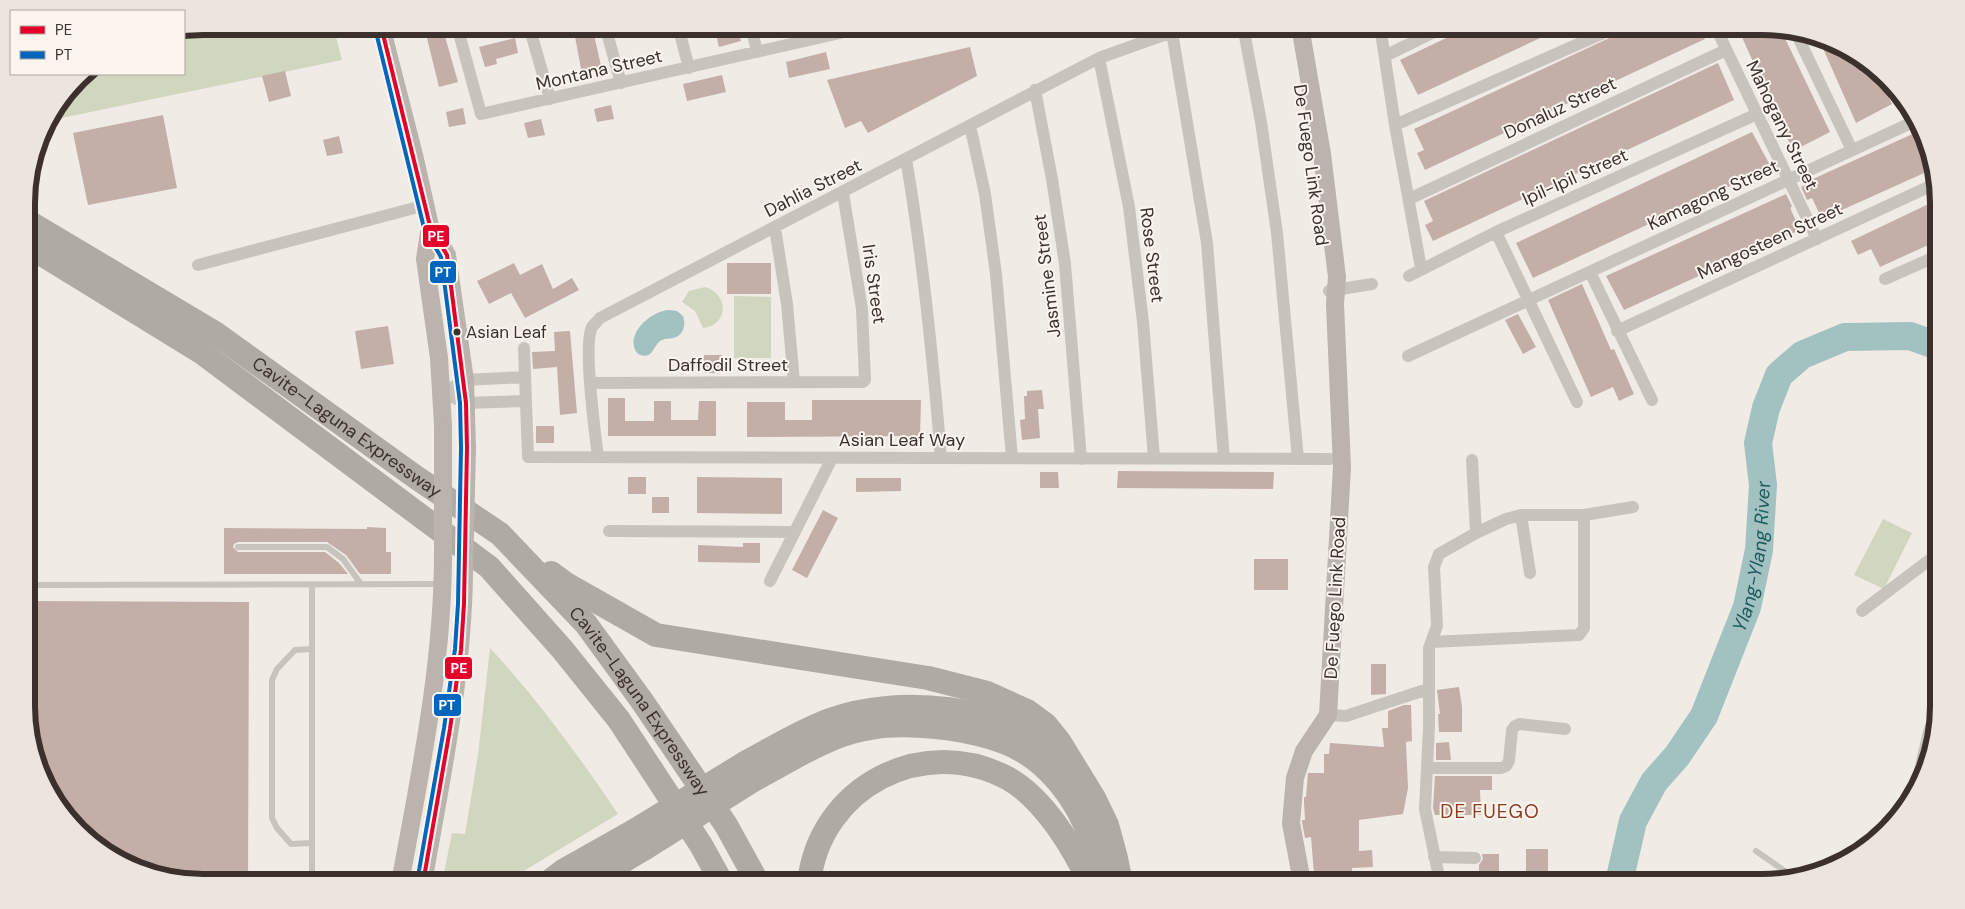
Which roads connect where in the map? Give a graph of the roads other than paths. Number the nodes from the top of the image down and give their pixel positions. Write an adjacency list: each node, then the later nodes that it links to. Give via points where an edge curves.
1 (384, 35): 36 (main road)
2 (459, 35): 25 (street, Montana Street, via 481,114)
3 (532, 35): 25 (street)
4 (607, 35): 23 (street)
5 (680, 35): 22 (street)
6 (753, 35): 19 (street)
7 (832, 35): 19 (street, Montana Street)
8 (1157, 35): 21 (street, Dahlia Street)
9 (1173, 35): 71 (street, via 1207,243)
10 (1245, 35): 72 (street, via 1277,233)
11 (1290, 35): 50 (main road, De Fuego Link Road)
12 (1302, 35): 50 (main road, De Fuego Link Road, via 1322,154 1337,277)
13 (1382, 35): 20 (street)
14 (1428, 35): 20 (street)
15 (1599, 35): 29 (street)
16 (1719, 35): 18 (street, Mahogany Street)
17 (1799, 39): 30 (street)
18 (1726, 50): 26 (street, Mahogany Street); 35 (street, Donaluz Street)
19 (757, 52): 22 (street, Montana Street)
20 (1385, 56): 29 (street)
21 (1099, 58): 24 (street, Dahlia Street); 69 (street, Rose Street, via 1129,207 1143,322)
22 (689, 68): 23 (street, Montana Street)
23 (620, 83): 25 (street, Montana Street)
24 (1036, 90): 28 (street, Dahlia Street); 70 (street, Jasmine Street, via 1065,264)
25 (550, 99)
26 (1757, 114): 32 (street, Mahogany Street); 40 (street, Ipil-Ipil Street)
27 (1910, 123): 30 (street, Kamagong Street)
28 (970, 125): 31 (street, Dahlia Street); 68 (street, via 985,194 996,274)
29 (1395, 125): 35 (street)
30 (1852, 150): 32 (street, Kamagong Street)
31 (906, 159): 34 (street, Dahlia Street); 67 (street, via 926,293)
32 (1788, 180): 41 (street, Mahogany Street); 46 (street, Kamagong Street)
33 (1929, 187): 41 (street, Mangosteen Street)
34 (843, 193): 39 (street, Dahlia Street); 57 (street, Iris Street, via 862,309)
35 (1409, 199): 45 (street)
36 (426, 205): 38 (main road); 44 (street)
37 (35, 226): 81 (highway, Cavite–Laguna Expressway, via 215,333)
38 (430, 226): 56 (main road, via 447,255); 60 (main road, via 425,259)
39 (775, 228): 58 (street, via 787,304); 59 (street, Dahlia Street, via 600,318 592,326 589,337)
40 (1496, 232): 45 (street, Ipil-Ipil Street); 51 (street)
41 (1817, 239): 52 (street, Mangosteen Street)
42 (35, 250): 110 (highway, Cavite–Laguna Expressway, via 201,352 489,567 562,649 619,720)
43 (1930, 260): 48 (street)
44 (198, 265)
45 (1422, 268): 47 (street, Ipil-Ipil Street)
46 (1590, 272): 51 (street, Kamagong Street); 52 (street)
47 (1409, 276)
48 (1886, 280)
49 (1372, 284): 50 (street)
50 (1334, 295): 94 (main road, De Fuego Link Road, via 1342,467)
51 (1528, 300): 54 (street, Kamagong Street); 63 (street)
52 (1617, 331): 61 (street)
53 (524, 348): 55 (street, Asian Leaf Way)
54 (1408, 356)
55 (525, 377): 56 (street); 62 (street, Asian Leaf Way)
56 (465, 380): 60 (street); 64 (main road)
57 (865, 380): 58 (street, Daffodil Street, via 860,383)
58 (794, 382): 59 (street, Daffodil Street)
59 (590, 383): 65 (street, Dahlia Street)
60 (443, 393): 64 (street); 89 (main road, bridge)
61 (1652, 400)
62 (526, 401): 64 (street); 65 (street, Asian Leaf Way, via 528,457)
63 (1577, 402)
64 (466, 403): 107 (main road, bridge, via 463,624)
65 (598, 457): 66 (street, Asian Leaf Way)
66 (832, 458): 67 (street, Asian Leaf Way); 79 (street)
67 (941, 458): 68 (street, Asian Leaf Way)
68 (1012, 458): 70 (street, Asian Leaf Way)
69 (1154, 458): 70 (street, Asian Leaf Way); 71 (street, Asian Leaf Way)
70 (1081, 459)
71 (1224, 459): 72 (street, Asian Leaf Way)
72 (1298, 459): 73 (street, Asian Leaf Way)
73 (1330, 459)
74 (1472, 460): 80 (street)
75 (1633, 507): 77 (street)
76 (1521, 515): 77 (street); 80 (street); 84 (street)
77 (1584, 515): 91 (street, via 1584,628 1579,635)
78 (609, 531): 79 (street)
79 (795, 532): 85 (street)
80 (1476, 533): 91 (street, via 1439,554 1434,567 1437,626)
81 (500, 534): 98 (highway, via 566,584 656,635 893,672 950,683 1002,698 1046,725); 111 (highway, Cavite–Laguna Expressway, via 586,624 726,824)
82 (238, 547): 88 (lane, via 327,547 344,559)
83 (1930, 562): 90 (street)
84 (1530, 573)
85 (770, 581)
86 (35, 584): 87 (lane)
87 (312, 584): 88 (lane); 92 (lane)
88 (361, 584): 89 (lane)
89 (443, 584): 106 (main road, via 436,674)
90 (1862, 611)
91 (1431, 642): 93 (street)
92 (312, 649): 100 (lane); 100 (lane, via 295,650 277,669 272,680 272,818 291,844)
93 (1428, 689): 94 (street, via 1346,716); 96 (street)
94 (1328, 715): 116 (main road, via 1304,751 1295,778 1291,824)
95 (1565, 729): 96 (street, via 1515,726 1509,761 1501,768)
96 (1427, 768): 102 (street, via 1425,809)
97 (750, 771): 98 (highway, via 810,728 831,719 879,709 926,708 977,714 1024,731 1056,752); 99 (highway, bridge); 114 (highway, via 865,729 934,727 981,735 1026,753 1061,785 1091,841)
98 (1086, 782): 115 (highway, via 1107,825)
99 (640, 839): 108 (highway); 109 (highway)
100 (312, 843): 105 (lane)
101 (1756, 851): 104 (lane)
102 (1434, 857): 103 (street); 117 (street)
103 (1475, 858)
104 (1786, 872)
105 (312, 874)
106 (402, 874)
107 (424, 874)
108 (559, 874)
109 (598, 874)
110 (717, 874)
111 (753, 874)
112 (811, 874): 113 (highway, via 821,839 835,815 851,797 883,775 935,762 986,769 1022,788 1045,811)
113 (1086, 874)
114 (1097, 874)
115 (1119, 874)
116 (1300, 874)
117 (1438, 874)

